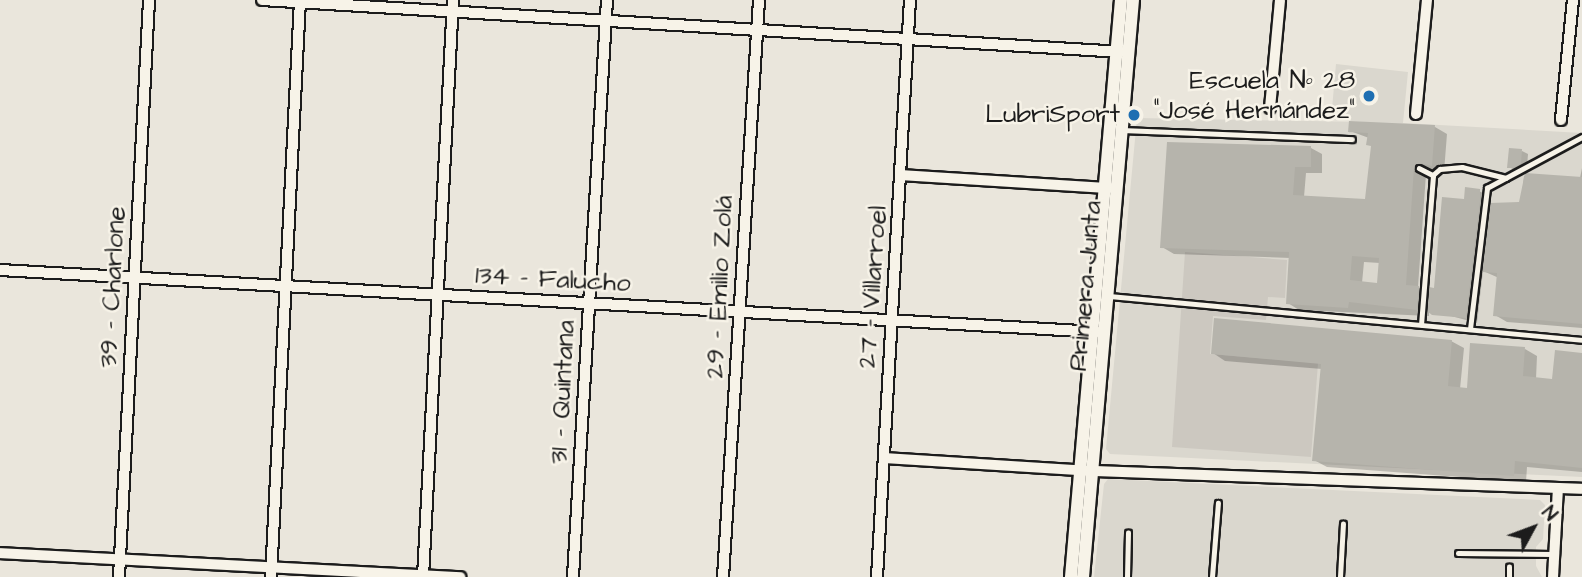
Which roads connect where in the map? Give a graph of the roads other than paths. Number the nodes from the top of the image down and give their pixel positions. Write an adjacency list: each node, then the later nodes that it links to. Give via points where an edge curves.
1 (149, 0): 29 (street, 39 - Charlone)
2 (262, 0): 11 (street)
3 (607, 0): 13 (street, 31 - Quintana)
4 (758, 0): 14 (street, 29 - Emilio Zolá)
5 (910, 0): 15 (street, 27 - Villarroel)
6 (1121, 0): 16 (main road)
7 (1133, 0): 16 (main road, Primera Junta)
8 (1280, 0): 17 (street)
9 (1427, 0): 18 (street)
10 (1573, 0): 19 (street)
11 (300, 1): 12 (street); 30 (street)
12 (452, 4): 13 (street); 31 (street)
13 (606, 20): 14 (street); 33 (street, 31 - Quintana)
14 (757, 28): 15 (street); 34 (street, 29 - Emilio Zolá)
15 (908, 37): 16 (street); 24 (street, 27 - Villarroel)
16 (1121, 52): 20 (main road, Primera Junta); 27 (main road)
17 (1270, 108)
18 (1416, 114)
19 (1561, 120)
20 (1123, 130): 22 (lane); 27 (main road, Primera Junta)
21 (1582, 137): 26 (lane, via 1571,139 1531,168)
22 (1352, 139)
23 (1419, 168): 25 (lane)
24 (901, 175): 27 (street); 35 (street, 27 - Villarroel)
25 (1433, 175): 26 (lane, via 1440,169 1462,167); 36 (lane)
26 (1507, 178): 37 (lane, via 1494,182 1484,194)
27 (1112, 188): 32 (main road, Primera Junta); 38 (main road)
28 (0, 271): 29 (street, 134 - Falucho)
29 (134, 278): 30 (street, 134 - Falucho); 50 (street, 39 - Charlone)
30 (287, 286): 31 (street, 134 - Falucho); 52 (street)
31 (436, 295): 33 (street, 134 - Falucho); 53 (street)
32 (1108, 296): 36 (lane); 38 (main road, Primera Junta)
33 (589, 303): 34 (street, 134 - Falucho); 56 (street, 31 - Quintana)
34 (740, 312): 35 (street, 134 - Falucho); 57 (street, 29 - Emilio Zolá)
35 (890, 320): 38 (street, 134 - Falucho); 40 (street, 27 - Villarroel)
36 (1421, 324): 37 (lane)
37 (1470, 329): 39 (lane)
38 (1099, 332): 41 (main road, Primera Junta)
39 (1582, 340)
40 (885, 458): 41 (street); 58 (street, 27 - Villarroel)
41 (1086, 471): 42 (street); 59 (main road); 60 (main road, Primera Junta)
42 (1558, 488): 43 (street); 49 (street)
43 (1582, 489)
44 (1218, 503): 62 (lane)
45 (1343, 524): 63 (lane)
46 (1128, 533): 61 (lane)
47 (1458, 553): 49 (lane)
48 (0, 554): 50 (street)
49 (1554, 554): 65 (street)
50 (120, 558): 52 (street); 54 (street, 39 - Charlone)
51 (1509, 567): 64 (lane)
52 (271, 572): 53 (street)
53 (423, 576): 55 (street)
54 (119, 577)
55 (460, 577)
56 (573, 577)
57 (723, 577)
58 (877, 577)
59 (1071, 577)
60 (1083, 577)
61 (1127, 577)
62 (1212, 577)
63 (1340, 577)
64 (1509, 577)
65 (1553, 577)

